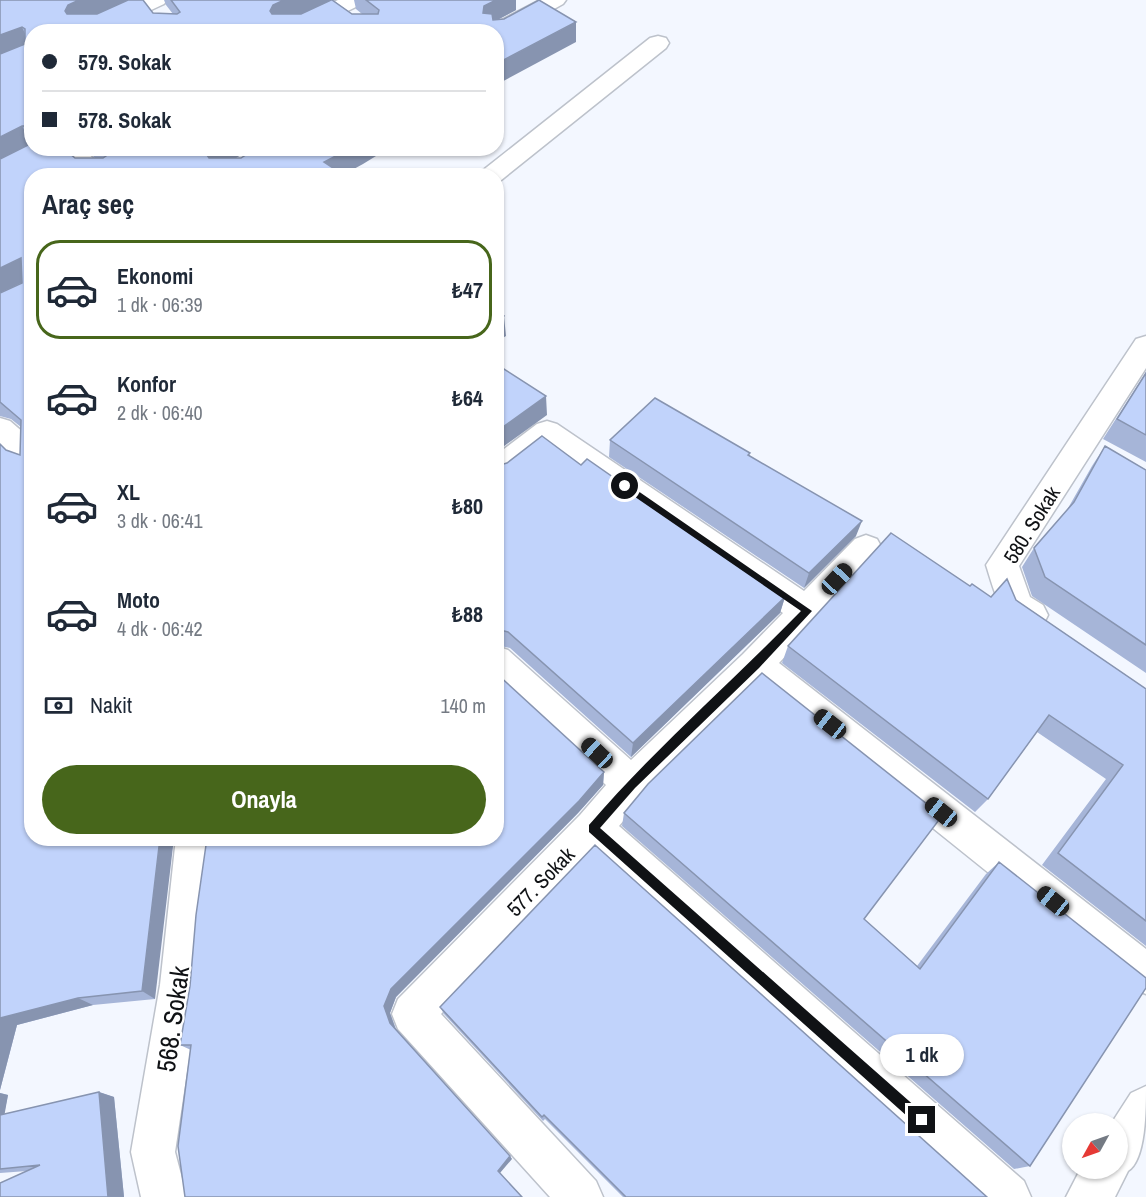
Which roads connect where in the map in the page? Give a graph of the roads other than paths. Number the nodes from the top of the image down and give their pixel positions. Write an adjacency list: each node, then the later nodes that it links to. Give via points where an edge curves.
1 (556, 0): 6 (street)
2 (157, 7): 4 (street)
3 (349, 9): 5 (street)
4 (108, 24)
5 (309, 24)
6 (504, 28)
7 (658, 43): 10 (street)
8 (76, 156): 9 (street)
9 (90, 168)
10 (501, 168)
11 (1146, 346): 17 (street, 580. Sokak, via 1096,452 1002,566 1017,606)
12 (0, 429): 13 (street)
13 (24, 452)
14 (504, 466): 16 (street, via 547,432)
15 (866, 548): 16 (street, 577. Sokak)
16 (807, 611): 18 (street, 577. Sokak)
17 (1054, 632)
18 (755, 665): 20 (street, 577. Sokak); 23 (street)
19 (504, 668): 20 (street)
20 (631, 784): 21 (street, 577. Sokak)
21 (593, 828): 27 (street, 577. Sokak, via 413,1014); 28 (street)
22 (194, 846): 26 (street, 568. Sokak, via 180,985 153,1152)
23 (1146, 974)
24 (1146, 1108): 25 (street)
25 (1103, 1181)
26 (164, 1197)
27 (580, 1197)
28 (1008, 1197)

